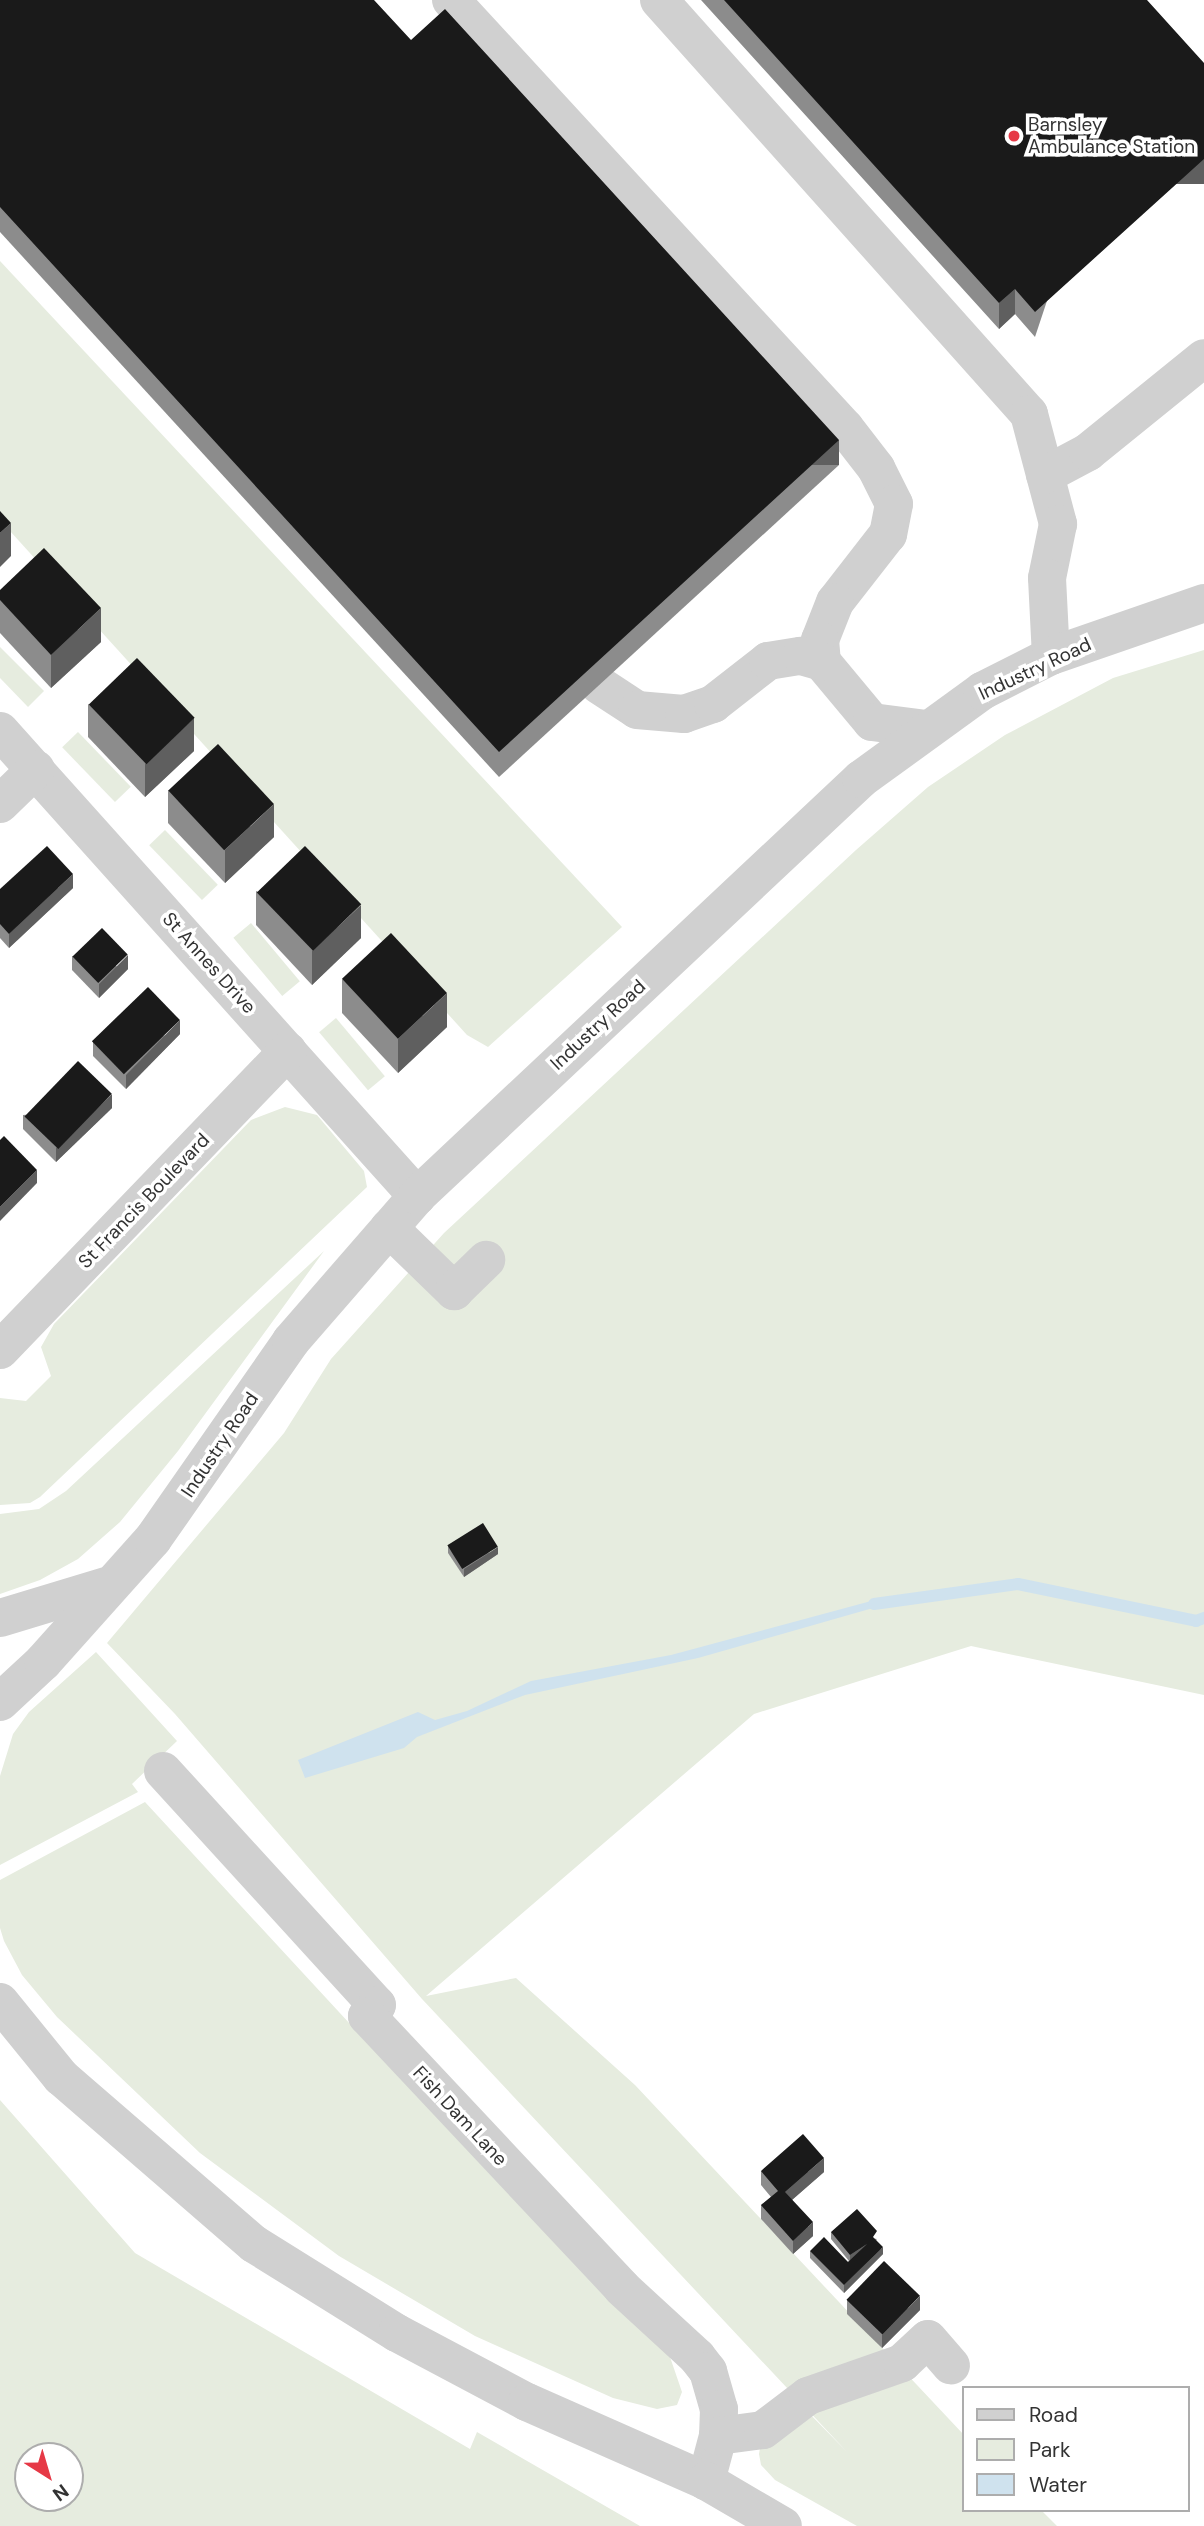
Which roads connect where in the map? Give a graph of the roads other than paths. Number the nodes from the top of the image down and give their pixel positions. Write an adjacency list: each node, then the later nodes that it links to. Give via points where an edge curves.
1 (451, 0): 7 (street, via 845,428 876,468 894,504 888,534 835,602 820,640)
2 (659, 0): 4 (street, via 1029,414)
3 (1204, 358): 4 (street, via 1088,452)
4 (1045, 475): 6 (street, via 1058,524 1046,578)
5 (1204, 603): 6 (street, Industry Road)
6 (1051, 656): 10 (street, Industry Road, via 982,691)
7 (822, 662): 8 (street, via 801,656 768,661 713,704 684,714 637,710); 9 (street)
8 (599, 684)
9 (872, 722): 10 (street); 13 (street)
10 (925, 729): 13 (street, Industry Road)
11 (0, 731): 12 (street, St Annes Drive)
12 (36, 769): 14 (street); 15 (street, St Annes Drive)
13 (861, 779): 16 (street, Industry Road)
14 (0, 804)
15 (288, 1051): 16 (street, St Annes Drive); 19 (street, St Francis Boulevard)
16 (417, 1196): 17 (street, Industry Road)
17 (389, 1228): 18 (street, via 454,1291); 20 (street, Industry Road, via 291,1341 153,1539)
18 (486, 1260)
19 (7, 1360)
20 (106, 1586): 21 (street, Industry Road); 22 (street, Industry Road, via 43,1662)
21 (0, 1618)
22 (0, 1702)
23 (163, 1771): 26 (street, Fish Dam Lane, via 377,2006 367,2016 622,2288 697,2357 716,2394)
24 (0, 2002): 27 (street, via 61,2077 254,2244 397,2333 527,2402)
25 (951, 2365): 26 (street, via 928,2339 902,2363 808,2396 757,2433)
26 (718, 2436): 27 (street, Fish Dam Lane)
27 (706, 2481): 28 (street)
28 (783, 2526)

